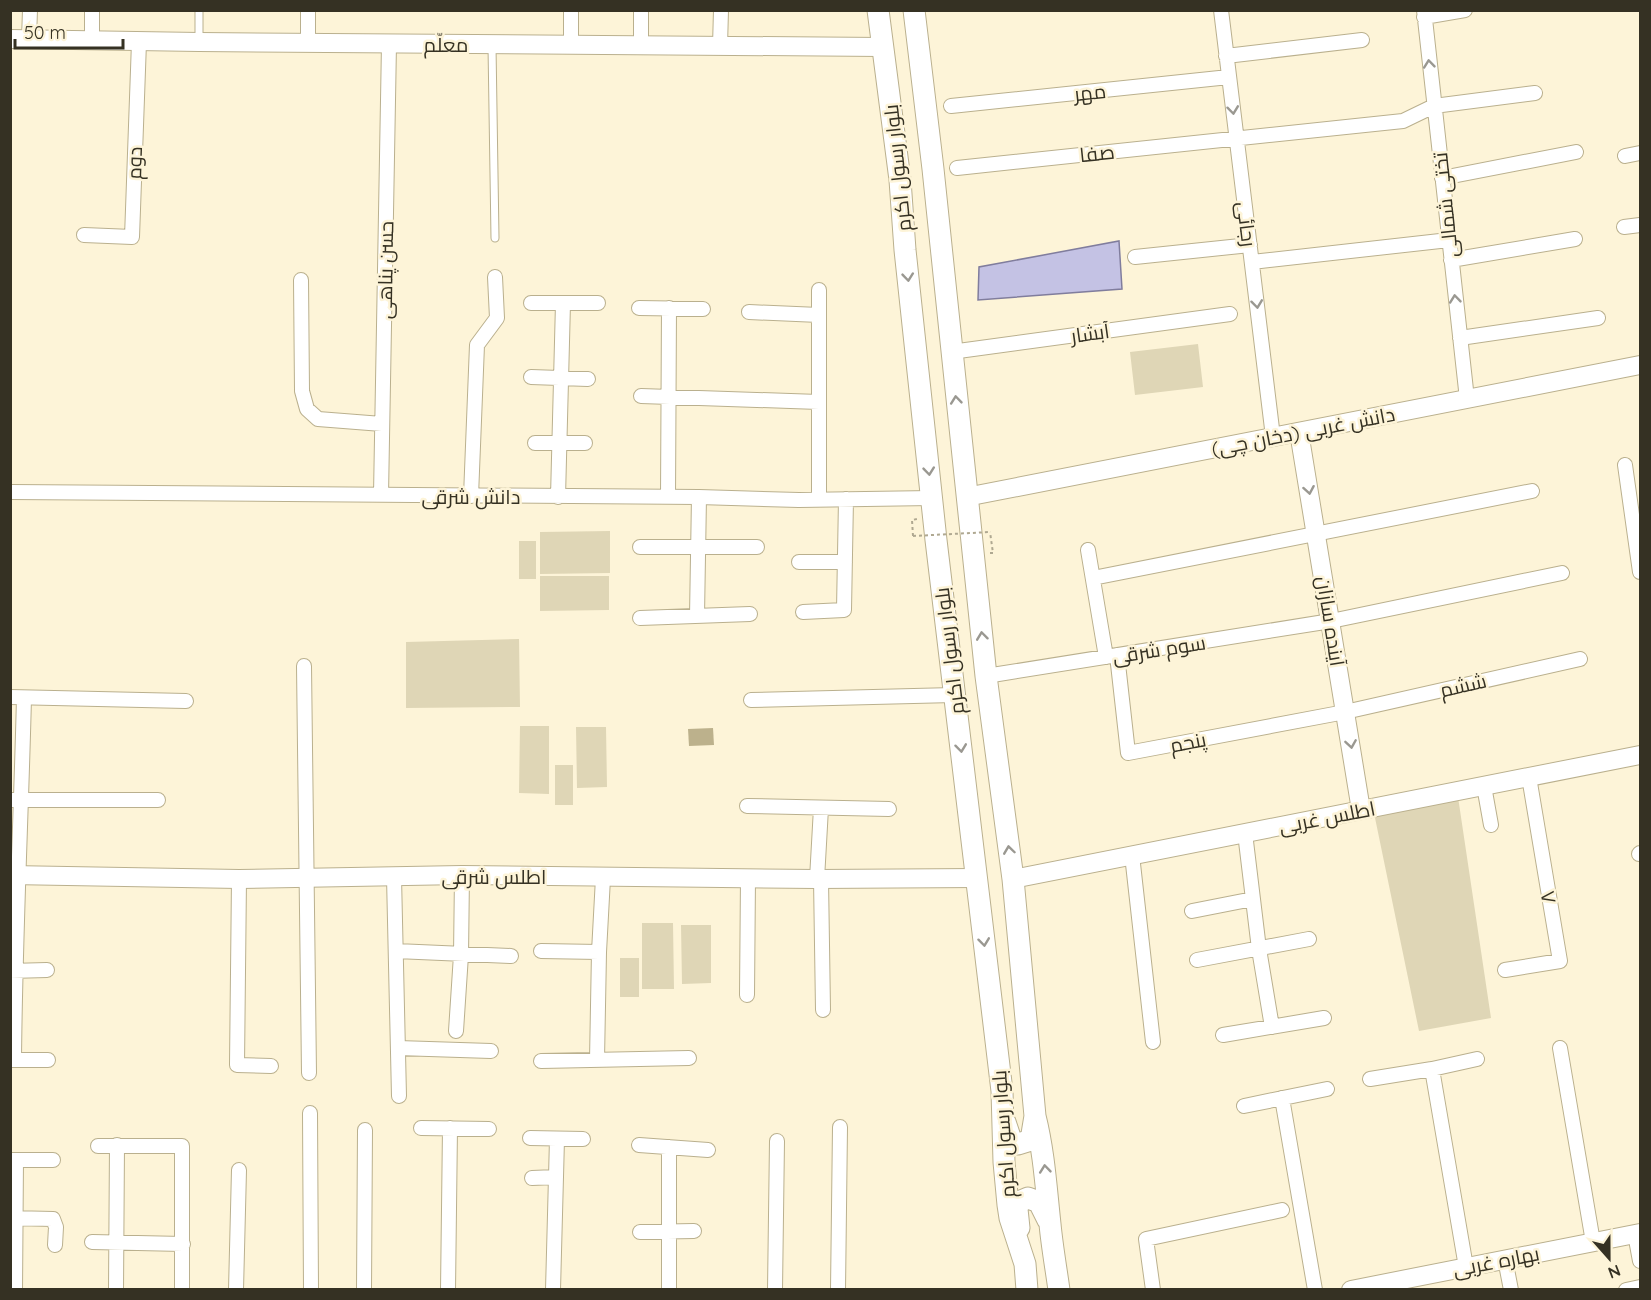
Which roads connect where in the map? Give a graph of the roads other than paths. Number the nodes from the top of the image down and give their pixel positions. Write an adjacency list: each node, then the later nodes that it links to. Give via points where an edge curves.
1 (30, 10): 14 (street)
2 (92, 10): 16 (street)
3 (199, 10): 18 (lane)
4 (308, 10): 19 (street)
5 (571, 10): 22 (street)
6 (642, 10): 23 (street)
7 (721, 10): 24 (street)
8 (878, 10): 25 (main road, بلوار رسول اکرم)
9 (914, 10): 36 (main road, بلوار رسول اکرم)
10 (1221, 10): 26 (street, رجائی)
11 (1466, 10): 12 (street)
12 (1424, 14): 30 (street, تختی شمالی, one-way to 12)
13 (10, 39): 14 (street, معلّم)
14 (29, 39): 16 (street, معلّم)
15 (1362, 40): 26 (street)
16 (92, 41): 17 (street, معلّم)
17 (139, 42): 18 (street, معلّم); 41 (street, دوم, via 132,237)
18 (199, 42): 19 (street, معلّم)
19 (308, 43): 20 (street, معلّم)
20 (389, 44): 21 (street, معلّم); 74 (street, حسن پناهی)
21 (492, 45): 22 (street, معلّم); 42 (lane)
22 (571, 45): 23 (street, معلّم)
23 (641, 46): 24 (street, معلّم)
24 (720, 46): 25 (street, معلّم)
25 (882, 47): 38 (main road, بلوار رسول اکرم)
26 (1226, 56): 27 (street, رجائی)
27 (1229, 77): 29 (street, مهر); 31 (street, رجائی, one-way to 31)
28 (1535, 93): 30 (street, صفا)
29 (951, 106)
30 (1434, 106): 31 (street, صفا, via 1403,121); 37 (street, تختی شمالی)
31 (1236, 139): 35 (street, صفا); 45 (street, رجائی)
32 (1576, 152): 37 (street)
33 (1641, 153): 34 (street)
34 (1625, 156)
35 (957, 168)
36 (933, 169): 38 (main road, via 926,183 915,188); 48 (main road, بلوار رسول اکرم)
37 (1442, 178): 44 (street, تختی شمالی)
38 (900, 180): 46 (main road, بلوار رسول اکرم)
39 (1641, 225): 40 (street)
40 (1624, 227)
41 (84, 235)
42 (495, 238)
43 (1575, 239): 49 (street)
44 (1449, 240): 49 (street, تختی شمالی); 50 (street)
45 (1250, 245): 47 (street); 50 (street, رجائی)
46 (905, 250): 48 (main road, via 910,241 925,237); 89 (main road, بلوار رسول اکرم, one-way to 89)
47 (1135, 257)
48 (941, 259): 65 (main road, بلوار رسول اکرم)
49 (1451, 260): 64 (street, تختی شمالی, one-way to 49)
50 (1252, 262): 76 (street, رجائی, one-way to 76)
51 (495, 277): 84 (street, via 497,318 477,345)
52 (301, 280): 74 (street, via 302,391 308,409 318,419)
53 (819, 290): 62 (street)
54 (531, 303): 55 (street)
55 (563, 303): 56 (street); 68 (street)
56 (598, 303)
57 (639, 308): 58 (street)
58 (669, 308): 59 (street); 71 (street)
59 (703, 309)
60 (749, 312): 62 (street)
61 (1230, 314): 65 (street, آبشار)
62 (819, 315): 73 (street)
63 (1598, 318): 64 (street)
64 (1460, 339): 72 (street, تختی شمالی)
65 (951, 352): 88 (main road, بلوار رسول اکرم, one-way to 65)
66 (1641, 365): 72 (street, دانش غربی (دخان چی))
67 (531, 377): 68 (street)
68 (561, 378): 69 (street); 78 (street)
69 (588, 379)
70 (640, 396): 71 (street)
71 (669, 396): 73 (street); 86 (street)
72 (1467, 399): 75 (street, دانش غربی (دخان چی))
73 (819, 402): 91 (street)
74 (382, 424): 83 (street, حسن پناهی)
75 (1299, 432): 76 (street, دانش غربی (دخان چی)); 92 (street, آینده سازان, one-way to 92)
76 (1273, 437): 88 (street, دانش غربی (دخان چی))
77 (535, 443): 78 (street)
78 (559, 443): 79 (street); 85 (street)
79 (585, 443)
80 (1625, 465): 99 (street)
81 (1532, 491): 92 (street)
82 (10, 492): 83 (street, دانش شرقی)
83 (381, 495): 84 (street, دانش شرقی)
84 (471, 496): 85 (street, دانش شرقی)
85 (558, 497): 86 (street, دانش شرقی)
86 (668, 497): 87 (street, دانش شرقی)
87 (699, 497): 91 (street, دانش شرقی); 95 (street)
88 (966, 497): 110 (main road, بلوار رسول اکرم, one-way to 88)
89 (932, 498): 90 (street, دانش شرقی); 111 (main road, بلوار رسول اکرم)
90 (846, 499): 91 (street, دانش شرقی); 98 (street)
91 (819, 500)
92 (1317, 533): 101 (street); 106 (street, آینده سازان)
93 (640, 547): 95 (street)
94 (757, 547): 95 (street)
95 (698, 548): 104 (street)
96 (1088, 550): 101 (street)
97 (799, 562): 98 (street)
98 (845, 562): 102 (street, via 844,610)
99 (1641, 572)
100 (1562, 573): 106 (street, سوم شرقی)
101 (1093, 578): 107 (street)
102 (803, 612)
103 (750, 614): 104 (street)
104 (697, 616): 105 (street)
105 (640, 618)
106 (1331, 621): 107 (street, سوم شرقی); 115 (street, آینده سازان)
107 (1112, 656): 110 (street, سوم شرقی); 115 (street, پنجم, via 1128,753)
108 (1580, 659): 115 (street, ششم)
109 (304, 666): 130 (street)
110 (986, 676): 137 (main road, بلوار رسول اکرم, one-way to 110)
111 (954, 695): 113 (street); 134 (main road, بلوار رسول اکرم, one-way to 134)
112 (17, 697): 114 (street); 119 (street)
113 (751, 700)
114 (186, 701)
115 (1346, 712): 124 (street, آینده سازان, one-way to 124)
116 (1641, 755): 117 (street, اطلس غربی)
117 (1529, 777): 118 (street, اطلس غربی); 149 (street, ۷, via 1560,961)
118 (1484, 786): 124 (street, اطلس غربی); 125 (street)
119 (16, 800): 120 (street); 128 (street)
120 (158, 800)
121 (747, 806): 122 (street)
122 (821, 808): 123 (street); 136 (street)
123 (889, 809)
124 (1361, 810): 126 (street, اطلس غربی)
125 (1491, 825)
126 (1245, 833): 127 (street, اطلس غربی); 138 (street)
127 (1132, 855): 137 (street, اطلس غربی); 157 (street)
128 (15, 875): 135 (street, اطلس شرقی); 150 (street)
129 (462, 876): 131 (street, اطلس شرقی); 132 (street, اطلس شرقی); 145 (street)
130 (306, 877): 131 (street, اطلس شرقی); 135 (street, اطلس شرقی); 169 (street)
131 (394, 877): 142 (street)
132 (603, 878): 133 (street, اطلس شرقی); 144 (street)
133 (748, 878): 136 (street, اطلس شرقی); 151 (street)
134 (976, 878): 136 (street, اطلس شرقی); 176 (main road, بلوار رسول اکرم, one-way to 176)
135 (239, 879): 167 (street, via 237,1065)
136 (819, 879): 152 (street)
137 (1013, 879): 177 (main road, بلوار رسول اکرم)
138 (1253, 899): 139 (street); 141 (street)
139 (1192, 912)
140 (1309, 939): 141 (street)
141 (1259, 950): 147 (street); 154 (street)
142 (396, 951): 145 (street); 158 (street)
143 (541, 951): 144 (street)
144 (599, 952): 165 (street)
145 (461, 955): 146 (street); 155 (street)
146 (511, 956)
147 (1197, 960)
148 (47, 970): 150 (street)
149 (1504, 970)
150 (13, 971): 163 (street)
151 (747, 995)
152 (823, 1010)
153 (1324, 1018): 154 (street)
154 (1272, 1027): 156 (street)
155 (456, 1031)
156 (1223, 1035)
157 (1153, 1042)
158 (398, 1048): 160 (street); 172 (street)
159 (1560, 1048): 206 (street)
160 (491, 1051)
161 (689, 1058): 165 (street)
162 (1477, 1059): 168 (street)
163 (12, 1060): 164 (street)
164 (48, 1060)
165 (597, 1060): 166 (street)
166 (541, 1061)
167 (271, 1066)
168 (1432, 1069): 170 (street); 212 (street)
169 (309, 1072)
170 (1370, 1079)
171 (1327, 1089): 173 (street)
172 (399, 1096)
173 (1282, 1098): 174 (street); 230 (street)
174 (1244, 1106)
175 (310, 1113): 220 (street)
176 (1002, 1116): 177 (main road, via 1011,1140 1018,1144 1031,1140); 204 (main road, بلوار رسول اکرم, via 1008,1205)
177 (1035, 1116): 199 (main road, بلوار رسول اکرم, one-way to 177, via 1046,1169)
178 (840, 1127): 226 (street)
179 (421, 1128): 180 (street)
180 (450, 1128): 181 (street); 222 (street)
181 (489, 1129)
182 (365, 1130): 221 (street)
183 (530, 1138): 185 (street)
184 (583, 1138): 185 (street)
185 (557, 1139): 196 (street)
186 (777, 1141): 225 (street)
187 (639, 1144): 190 (street)
188 (117, 1145): 189 (street); 207 (street); 208 (street, via 182,1146)
189 (98, 1146)
190 (669, 1147): 191 (street); 202 (street)
191 (708, 1150)
192 (13, 1160): 193 (street); 198 (street)
193 (53, 1160)
194 (239, 1170): 219 (street)
195 (531, 1178): 196 (street)
196 (556, 1178): 223 (street)
197 (1282, 1210): 229 (street, via 1146,1239)
198 (13, 1218): 209 (street, via 53,1219); 216 (street)
199 (1050, 1224): 204 (main road, via 1039,1202 1028,1198 1019,1202); 228 (main road, بلوار رسول اکرم)
200 (694, 1231): 202 (street)
201 (640, 1232): 202 (street)
202 (669, 1232): 224 (street)
203 (1638, 1233): 206 (street, بهاره غربی); 211 (street)
204 (1018, 1241): 227 (main road, بلوار رسول اکرم)
205 (92, 1242): 207 (street)
206 (1593, 1242): 210 (street, بهاره غربی)
207 (116, 1243): 208 (street); 217 (street)
208 (183, 1244): 218 (street)
209 (55, 1245)
210 (1505, 1259): 212 (street, بهاره غربی); 231 (street)
211 (1641, 1261)
212 (1466, 1267): 213 (street, بهاره غربی)
213 (1419, 1283): 215 (street, بهاره غربی)
214 (1641, 1287): 232 (street)
215 (1352, 1289)
216 (15, 1290)
217 (116, 1290)
218 (182, 1290)
219 (236, 1290)
220 (311, 1290)
221 (364, 1290)
222 (448, 1290)
223 (554, 1290)
224 (669, 1290)
225 (775, 1290)
226 (838, 1290)
227 (1027, 1290)
228 (1059, 1290)
229 (1153, 1290)
230 (1315, 1290)
231 (1511, 1290)
232 (1626, 1290)

